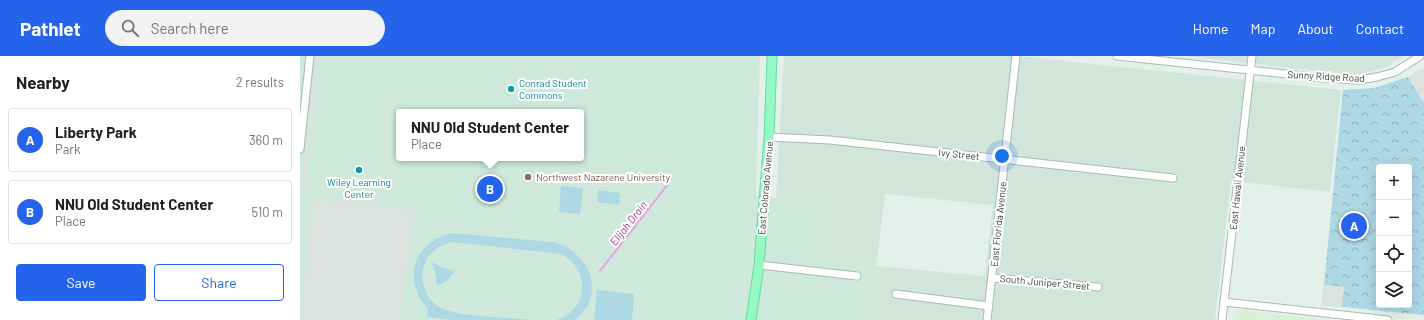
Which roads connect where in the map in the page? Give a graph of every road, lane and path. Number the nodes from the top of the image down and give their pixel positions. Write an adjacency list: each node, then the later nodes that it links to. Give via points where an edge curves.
1 (310, 56): 8 (street)
2 (772, 56): 9 (main road, East Colorado Avenue)
3 (1016, 56): 11 (street, East Florida Avenue)
4 (1117, 56): 7 (street, Sunny Ridge Road)
5 (1252, 56): 7 (street, East Hawaii Avenue)
6 (1420, 56): 7 (street, Sunny Ridge Road, via 1395,72 1359,80)
7 (1250, 70): 18 (street, East Hawaii Avenue)
8 (303, 87): 10 (street)
9 (769, 137): 11 (street, Ivy Street, via 830,140); 13 (main road, East Colorado Avenue)
10 (300, 149)
11 (1005, 159): 12 (street, Ivy Street); 15 (street, East Florida Avenue)
12 (1173, 178)
13 (759, 265): 14 (street); 20 (main road, East Colorado Avenue)
14 (857, 276)
15 (993, 278): 16 (street, South Juniper Street); 19 (street, East Florida Avenue)
16 (1098, 287)
17 (896, 294): 19 (street)
18 (1224, 302): 22 (street, East Hawaii Avenue); 23 (street)
19 (989, 306): 21 (street, East Florida Avenue)
20 (751, 320)
21 (988, 320)
22 (1222, 320)
23 (1388, 320)

